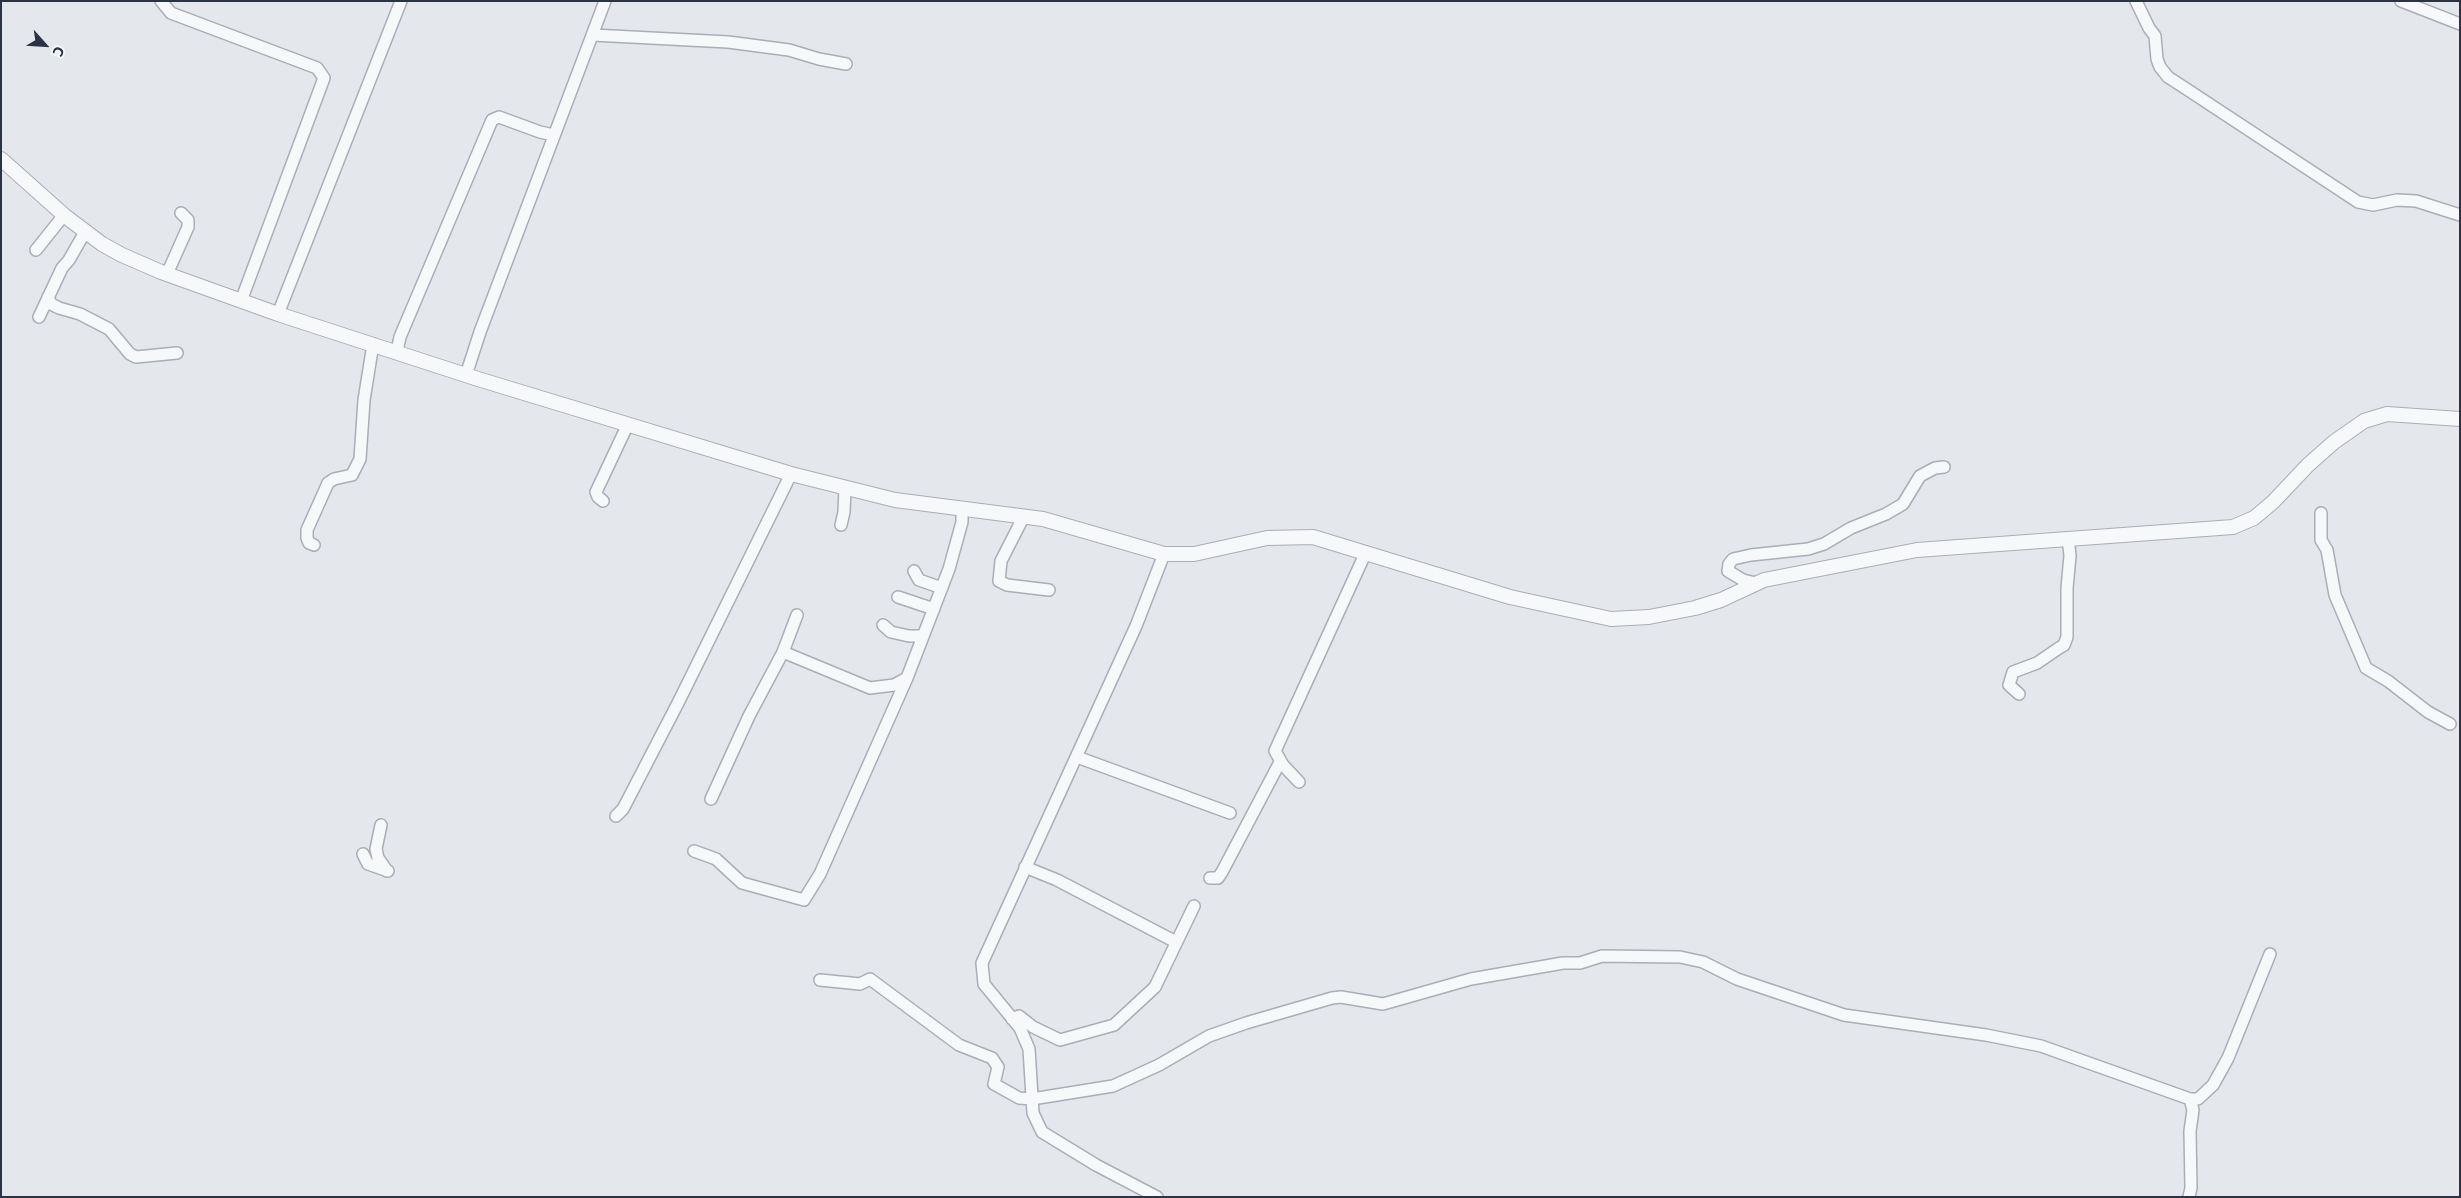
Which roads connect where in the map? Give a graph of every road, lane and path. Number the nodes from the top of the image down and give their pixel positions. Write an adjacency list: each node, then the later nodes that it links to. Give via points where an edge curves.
1 (161, 1): 18 (street, via 171,13 317,68 324,78)
2 (401, 1): 19 (street)
3 (605, 1): 7 (street)
4 (2136, 1): 13 (street, via 2155,36 2157,59 2168,77 2358,202 2372,205 2397,200 2416,201)
5 (2401, 1): 6 (street)
6 (2460, 24)
7 (592, 36): 8 (street, via 728,42 789,50); 9 (street)
8 (846, 64)
9 (554, 135): 22 (street, via 499,117 492,120 400,337); 24 (street)
10 (1, 159): 12 (street)
11 (181, 214): 16 (street, via 188,220 188,228)
12 (64, 215): 14 (street); 15 (street)
13 (2460, 215)
14 (86, 232): 16 (street, via 122,255); 17 (street, via 62,268)
15 (36, 250)
16 (167, 274): 18 (street)
17 (48, 297): 20 (street); 23 (street, via 50,304 109,329 136,357)
18 (241, 301): 19 (street)
19 (278, 314): 21 (street)
20 (39, 317)
21 (373, 344): 22 (street); 36 (street, via 364,400 360,459 352,475 328,483 307,530 309,543)
22 (397, 351): 24 (street)
23 (177, 353)
24 (466, 375): 26 (street)
25 (2460, 419): 35 (street, via 2387,414 2364,421 2327,448 2273,502 2244,524 2188,531)
26 (628, 424): 28 (street); 30 (street, via 596,492)
27 (1944, 467): 40 (street, via 1920,476 1903,504 1824,544 1733,559 1728,571)
28 (791, 474): 29 (street); 57 (street, via 679,701 623,809)
29 (845, 488): 31 (street, via 894,500); 34 (street)
30 (603, 501)
31 (962, 508): 33 (street); 41 (street, via 962,522)
32 (2321, 513): 51 (street, via 2321,540 2327,550 2335,595 2366,668)
33 (1024, 516): 38 (street, via 1066,524); 42 (street, via 1001,561 999,581 1007,585)
34 (841, 525)
35 (2068, 538): 40 (street, via 1918,550); 50 (street, via 2067,637 2064,645 2037,663 2013,672 2009,685)
36 (314, 545)
37 (1366, 552): 38 (street, via 1300,536 1267,538 1194,554); 40 (street, via 1510,597 1612,619 1649,617 1695,608); 53 (street, via 1278,741 1275,751)
38 (1164, 554): 52 (street, via 1136,626)
39 (914, 570): 41 (street, via 919,580)
40 (1756, 583)
41 (942, 588): 44 (street)
42 (1049, 590)
43 (898, 597): 44 (street)
44 (934, 609): 47 (street)
45 (797, 615): 48 (street)
46 (883, 625): 47 (street, via 891,632)
47 (923, 636): 49 (street)
48 (783, 652): 49 (street, via 870,688 894,685); 55 (street)
49 (907, 678): 59 (street, via 820,874 804,900 742,883 716,859)
50 (2019, 694)
51 (2450, 724)
52 (1077, 757): 56 (street); 61 (street)
53 (1280, 762): 54 (street); 62 (street, via 1222,872 1218,878)
54 (1299, 782)
55 (711, 798)
56 (1230, 813)
57 (616, 816)
58 (381, 825): 60 (street, via 376,849 378,858 389,872 368,864)
59 (694, 851)
60 (363, 854)
61 (1025, 867): 64 (street, via 1057,880); 67 (street, via 982,963 984,984)
62 (1210, 878)
63 (1194, 906): 64 (street)
64 (1176, 942): 67 (street, via 1155,987 1114,1025 1060,1040 1019,1016)
65 (2270, 954): 69 (street, via 2228,1058 2213,1085 2198,1099)
66 (820, 980): 68 (street, via 860,984 870,979 959,1045 992,1058 998,1067 994,1084 1019,1098)
67 (1012, 1020): 68 (street, via 1020,1028 1029,1049)
68 (1032, 1099): 69 (street, via 1113,1086 1209,1036 1332,998 1383,1004 1471,978 1580,963 1602,956 1680,957 1704,962 1738,979 1844,1015 2041,1046); 70 (street, via 1033,1113 1042,1132)
69 (2190, 1099): 71 (street, via 2193,1110)
70 (1157, 1197)
71 (2188, 1197)

